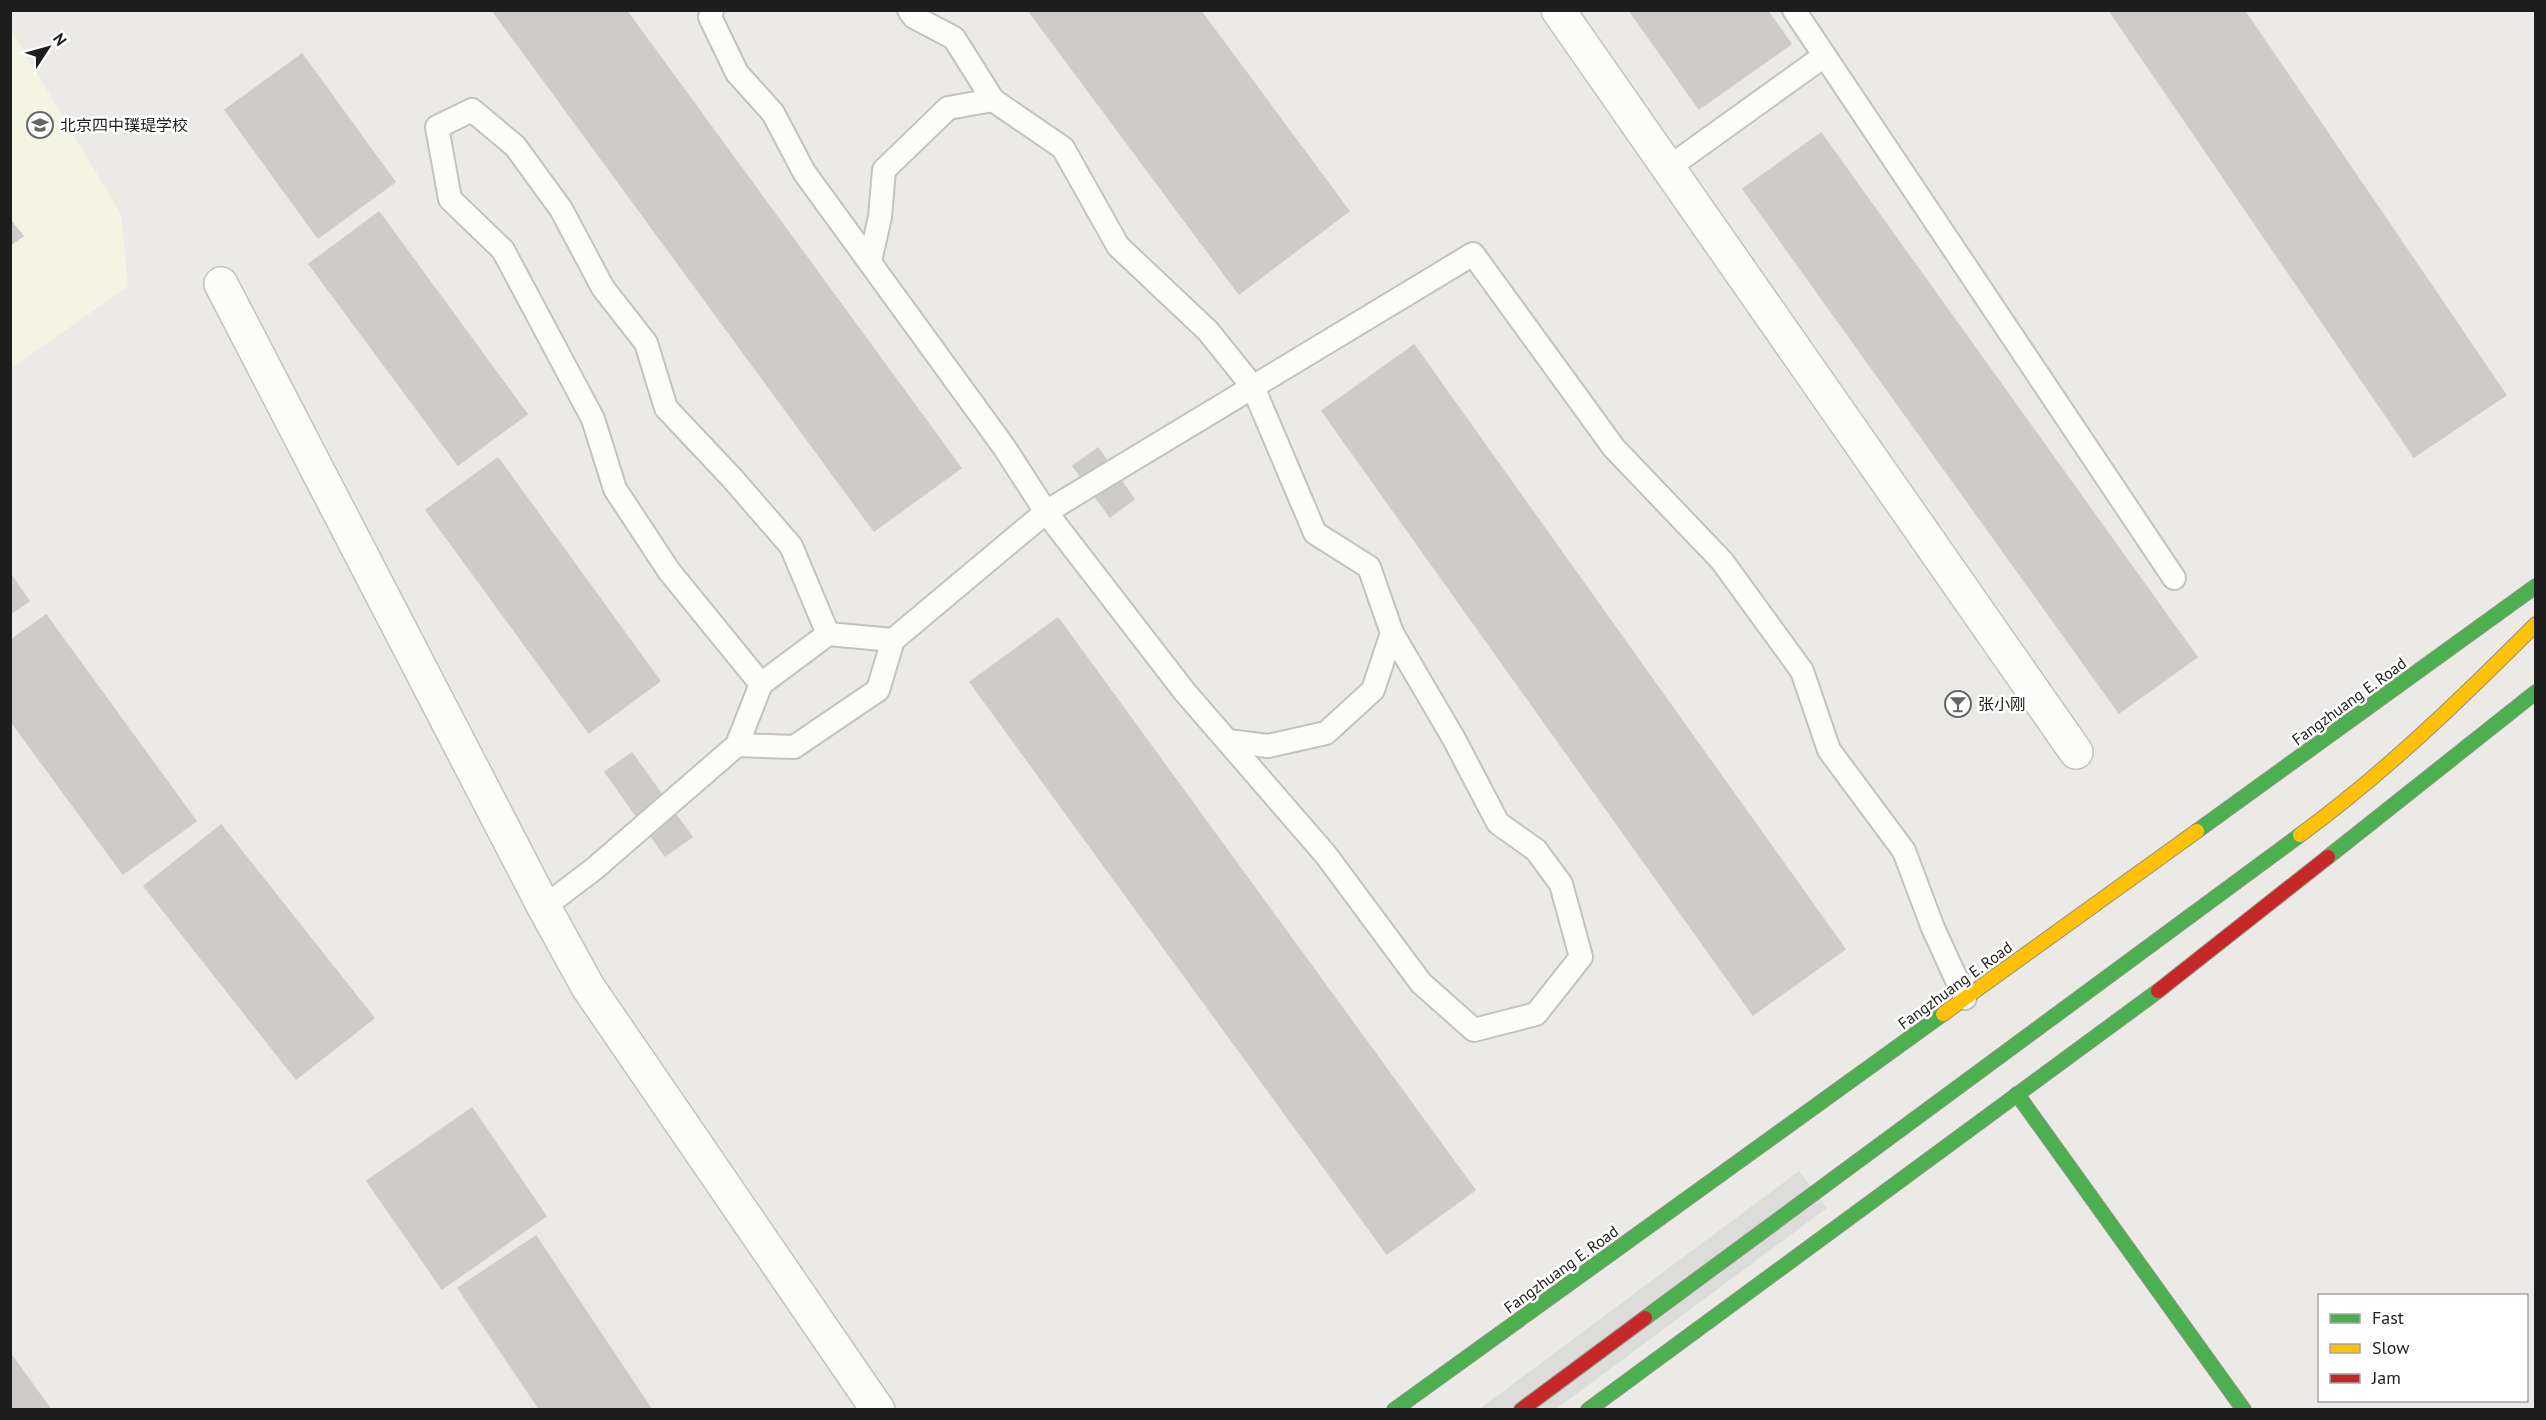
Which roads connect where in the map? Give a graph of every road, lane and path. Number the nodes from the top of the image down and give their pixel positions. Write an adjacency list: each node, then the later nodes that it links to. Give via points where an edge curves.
1 (712, 10): 8 (lane, via 710,17 737,73 773,113 804,172)
2 (909, 10): 6 (lane, via 914,17 954,38)
3 (1558, 10): 7 (street)
4 (1794, 10): 5 (lane)
5 (1824, 56): 7 (lane); 12 (lane)
6 (993, 100): 8 (lane, via 948,108 884,170 880,217); 10 (lane, via 1063,148 1118,246 1208,332)
7 (1668, 168): 22 (street)
8 (870, 261): 11 (lane)
9 (221, 284): 23 (street)
10 (1253, 387): 11 (lane); 15 (lane, via 1315,533 1369,567); 24 (lane, via 1473,254 1614,447 1722,561 1802,671 1829,750 1904,851)
11 (1047, 512): 17 (lane); 20 (lane, via 1184,691)
12 (2174, 578)
13 (2535, 586): 24 (main road, Fangzhuang E. Road)
14 (2535, 624): 28 (main road, via 2448,712 2338,807)
15 (1392, 633): 20 (lane, via 1373,690 1326,733 1268,746); 20 (lane, via 1498,823 1536,850 1561,884 1581,957 1536,1014 1474,1030 1421,983 1326,855)
16 (828, 634): 17 (lane); 18 (lane); 18 (lane, via 791,546 666,408 646,343 603,288 561,210 515,146 472,110 437,127 450,199 503,250 593,419 615,489 669,571)
17 (893, 640): 21 (lane, via 878,690 794,747)
18 (760, 684): 21 (lane)
19 (2535, 692): 25 (main road, via 2191,966)
20 (1228, 741)
21 (737, 745): 23 (lane, via 594,869)
22 (2076, 752)
23 (544, 907): 26 (street, via 588,987)
24 (1965, 998): 27 (main road, Fangzhuang E. Road)
25 (2017, 1094): 29 (main road); 30 (main road)
26 (878, 1410)
27 (1394, 1410)
28 (1521, 1410)
29 (1588, 1410)
30 (2244, 1410)

